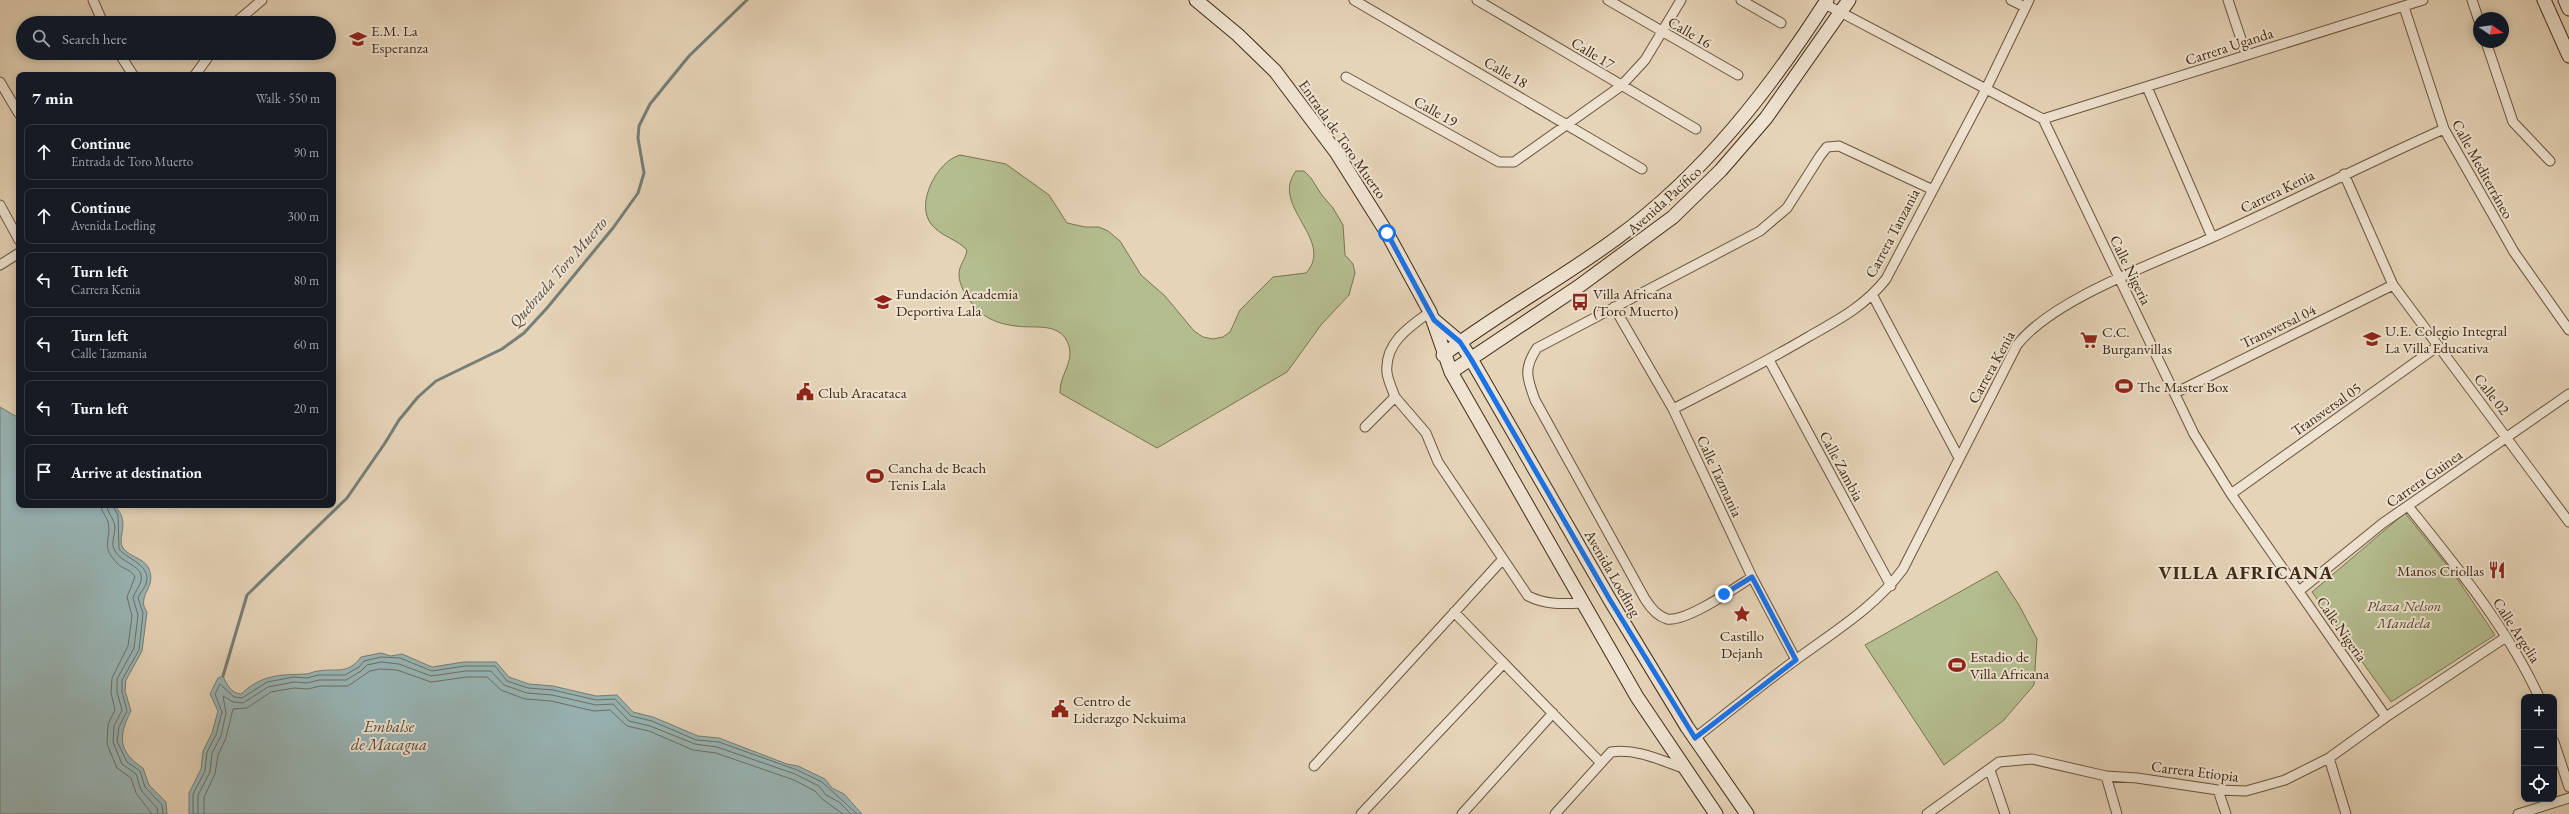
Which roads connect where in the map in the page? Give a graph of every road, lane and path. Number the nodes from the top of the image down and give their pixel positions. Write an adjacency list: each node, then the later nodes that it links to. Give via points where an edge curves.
1 (93, 0): 22 (street)
2 (262, 0): 23 (street)
3 (1196, 0): 57 (street, Entrada de Toro Muerto, via 1238,35 1275,71 1320,128 1364,193)
4 (1354, 0): 41 (street, Calle 18)
5 (1477, 0): 36 (street, Calle 17)
6 (1608, 0): 25 (street, Calle 16)
7 (1681, 0): 25 (street)
8 (1741, 0): 24 (street)
9 (1849, 0): 20 (street, Avenida Pacífico)
10 (2011, 0): 17 (street)
11 (2228, 0): 27 (street)
12 (2423, 0): 18 (street, Carrera Uganda)
13 (2472, 0): 21 (street)
14 (2544, 0): 28 (street)
15 (2565, 0): 19 (street)
16 (1826, 2): 20 (street); 59 (street, Avenida Pacífico, via 1752,107 1708,157 1661,203 1568,272)
17 (2027, 4): 38 (street, Carrera Tanzania)
18 (2404, 7): 27 (street, Carrera Uganda); 43 (street, Calle Mediterráneo)
19 (2569, 9)
20 (1841, 12): 38 (street); 62 (street, Avenida Pacífico, via 1766,118 1721,170 1673,217 1578,287)
21 (2476, 12)
22 (101, 16)
23 (243, 16)
24 (1781, 23)
25 (1662, 32): 33 (street, Calle 16); 36 (street, via 1645,60)
26 (2488, 48): 44 (street, via 2513,122)
27 (2246, 54): 37 (street, Carrera Uganda)
28 (2569, 56)
29 (123, 60): 31 (street)
30 (206, 60): 32 (street)
31 (131, 72)
32 (197, 72)
33 (1738, 75)
34 (1346, 77): 41 (street, Calle 19, via 1499,162 1514,162)
35 (0, 82): 39 (street)
36 (1621, 86): 41 (street); 42 (street, Calle 17)
37 (2147, 87): 40 (street, Carrera Uganda); 50 (street)
38 (1986, 89): 40 (street); 47 (street, Carrera Tanzania)
39 (16, 109)
40 (2043, 120): 53 (street, Calle Nigeria)
41 (1568, 125): 45 (street, Calle 18)
42 (1696, 129)
43 (2444, 129): 46 (street, Carrera Kenia); 58 (street, Calle Mediterráneo, via 2514,252)
44 (2550, 161)
45 (1642, 169)
46 (2344, 174): 50 (street, Carrera Kenia); 54 (street, Calle 02)
47 (1931, 189): 55 (street, Carrera Tanzania, via 1886,279); 56 (street, via 1839,146 1827,148 1787,208 1760,231)
48 (0, 205): 49 (street)
49 (16, 234)
50 (2212, 237): 53 (street, Carrera Kenia)
51 (16, 255): 52 (street)
52 (0, 265)
53 (2120, 279): 65 (street, Calle Nigeria); 71 (street, Carrera Kenia, via 2046,317 2028,330 2017,345)
54 (2393, 285): 60 (street, Calle 02); 65 (street, Transversal 04)
55 (1872, 296): 63 (street, Carrera Tanzania, via 1858,308); 71 (street)
56 (1614, 307): 68 (street, Calle Tazmania); 76 (street, via 1537,348 1527,363 1528,380 1535,400 1654,611 1667,618 1681,618)
57 (1432, 316): 59 (street, Entrada de Toro Muerto); 61 (street, Entrada de Toro Muerto); 67 (street, via 1409,327 1394,343 1387,372)
58 (2569, 330)
59 (1460, 342): 61 (street, Avenida Pacífico); 62 (street, Avenida Loefling)
60 (2438, 346): 70 (street, Calle 02); 72 (street, Transversal 05)
61 (1443, 355): 64 (street)
62 (1471, 359): 64 (street, Avenida Pacífico); 87 (street, Avenida Loefling, via 1610,600)
63 (1769, 360): 68 (street, Carrera Tanzania); 77 (street, Calle Zambia)
64 (1451, 372): 79 (street)
65 (2175, 392): 72 (street, Calle Nigeria, via 2194,434)
66 (2569, 394): 70 (street, Carrera Guinea)
67 (1394, 397): 69 (street); 75 (street, via 1426,433 1438,462)
68 (1673, 409): 76 (street, Calle Tazmania)
69 (1365, 427)
70 (2507, 436): 73 (street, Carrera Guinea); 74 (street, Calle 02)
71 (1959, 458): 77 (street, Carrera Kenia, via 1903,569)
72 (2231, 494): 78 (street, Calle Nigeria)
73 (2408, 506): 78 (street, Carrera Guinea); 81 (street, Calle Argelia, via 2459,570)
74 (2569, 522)
75 (1502, 559): 79 (street, via 1528,596 1552,604); 80 (street)
76 (1752, 577): 82 (street, Calle Tazmania)
77 (1891, 586): 82 (street, Carrera Kenia, via 1850,622)
78 (2299, 591): 86 (street, Calle Nigeria)
79 (1583, 603): 92 (street, via 1637,697)
80 (1454, 612): 83 (street); 91 (street)
81 (2506, 637): 84 (street, Calle Argelia, via 2525,666); 86 (street, Carrera Etiopia)
82 (1796, 660): 87 (street, Carrera Kenia)
83 (1504, 663): 85 (street); 98 (street)
84 (2538, 694)
85 (1553, 713): 90 (street); 99 (street)
86 (2386, 717): 89 (street, Carrera Etiopia)
87 (1695, 738): 102 (street, Avenida Loefling)
88 (2557, 751): 95 (street)
89 (2328, 758): 96 (street, Carrera Etiopia, via 2285,780 2246,791); 107 (street)
90 (1602, 763): 92 (street, via 1611,752 1623,750); 100 (street)
91 (1314, 766)
92 (1686, 769): 101 (street)
93 (1990, 770): 94 (street, Carrera Etiopia, via 1999,762 2032,759); 103 (street, Carrera Etiopia); 104 (street)
94 (2106, 776): 96 (street, Carrera Etiopia); 105 (street)
95 (2569, 787)
96 (2218, 790): 106 (street)
97 (2569, 798): 108 (street)
98 (1362, 814)
99 (1462, 814)
100 (1555, 814)
101 (1716, 814)
102 (1747, 814)
103 (1927, 814)
104 (2004, 814)
105 (2117, 814)
106 (2226, 814)
107 (2346, 814)
108 (2518, 814)

